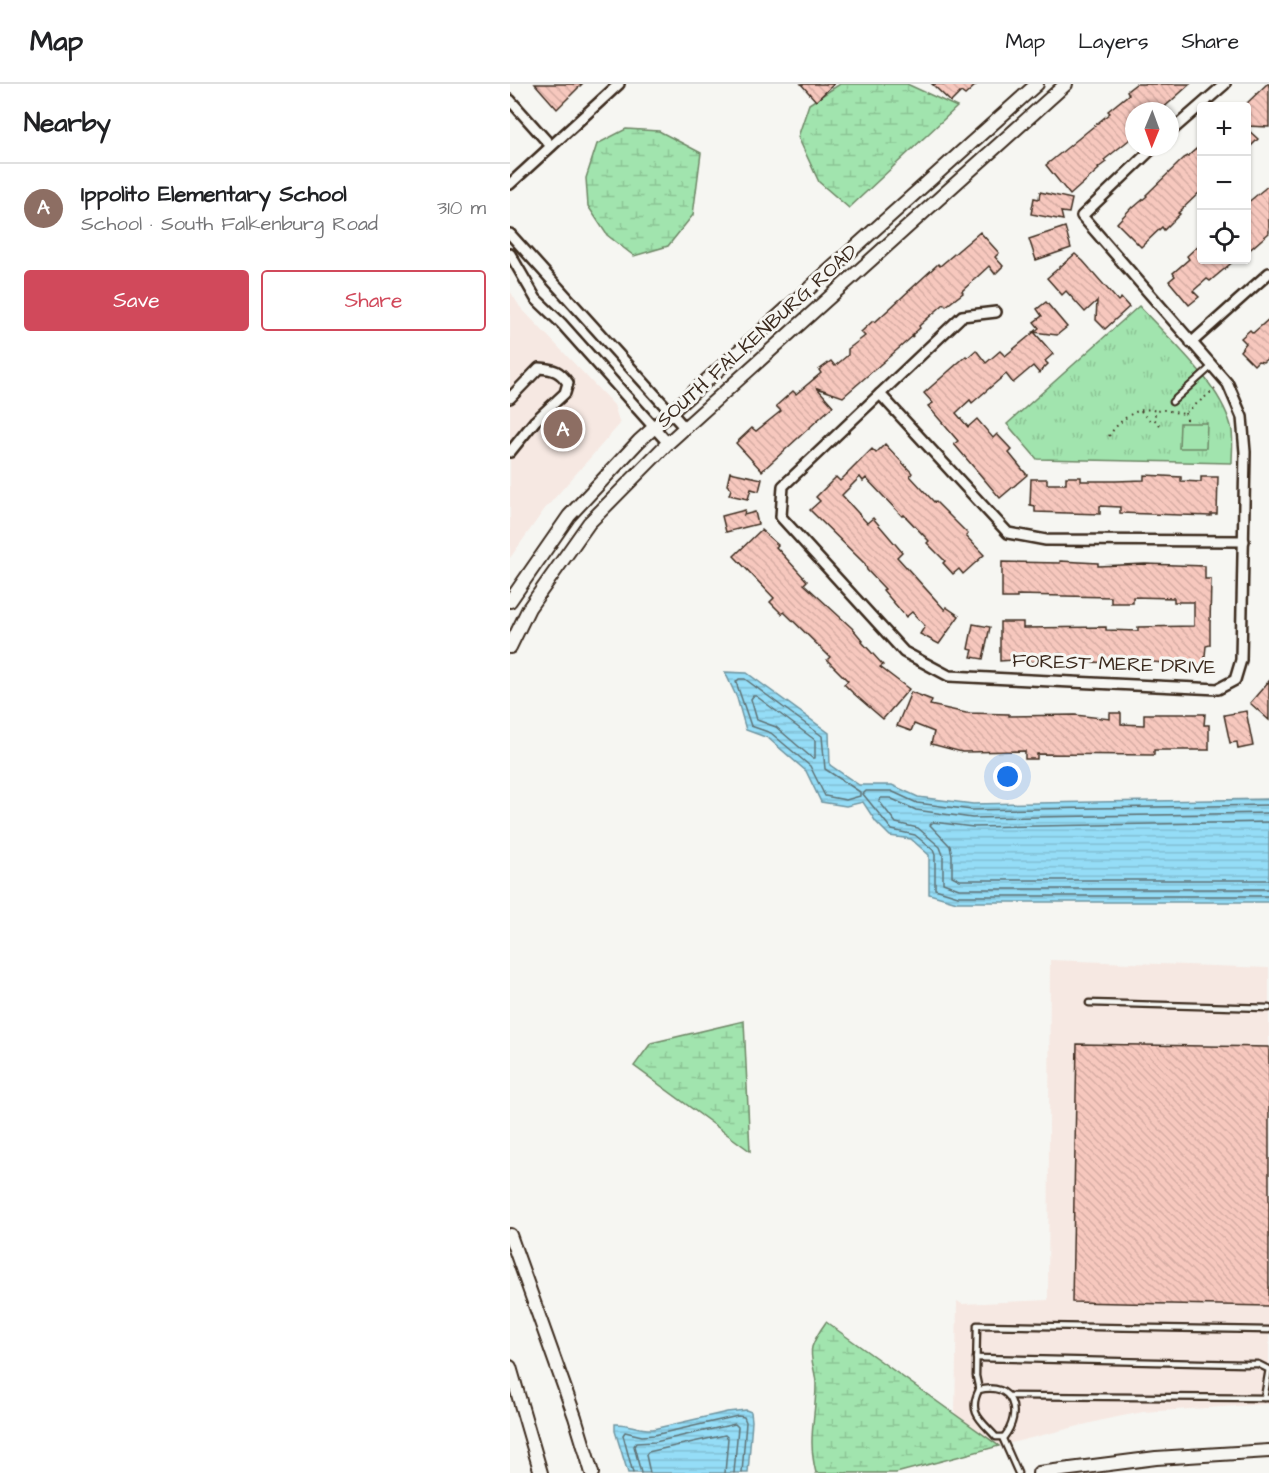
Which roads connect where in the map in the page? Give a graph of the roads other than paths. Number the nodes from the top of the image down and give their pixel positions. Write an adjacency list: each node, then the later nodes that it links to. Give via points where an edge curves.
1 (620, 84): 7 (street)
2 (1037, 84): 19 (street, SOUTH FALKENBURG ROAD)
3 (1066, 84): 20 (street, SOUTH FALKENBURG ROAD)
4 (1225, 84): 6 (street)
5 (510, 100): 7 (street)
6 (1179, 124)
7 (551, 146): 9 (street)
8 (1145, 156): 14 (street, FOREST MERE DRIVE, via 1082,216)
9 (510, 184)
10 (510, 234): 19 (street)
11 (510, 254): 21 (street, via 536,299)
12 (1269, 273): 14 (street)
13 (996, 312): 16 (street, FOREST MERE DRIVE, via 962,316)
14 (1191, 343): 15 (street, FOREST MERE DRIVE)
15 (1212, 366): 18 (lane); 24 (street, FOREST MERE DRIVE, via 1228,384 1242,417)
16 (880, 394): 24 (street, via 1008,533 1046,540); 24 (street, FOREST MERE DRIVE, via 783,486 781,517 904,652 949,676 1218,689 1235,680 1241,660)
17 (510, 398): 23 (street, via 539,368 561,372 568,383 565,393)
18 (1172, 402)
19 (671, 412): 20 (street); 21 (street, SOUTH FALKENBURG ROAD)
20 (684, 427): 22 (street, SOUTH FALKENBURG ROAD)
21 (654, 428): 22 (street); 25 (street, SOUTH FALKENBURG ROAD, via 569,516)
22 (668, 443): 26 (street, SOUTH FALKENBURG ROAD, via 589,523 529,608)
23 (510, 452)
24 (1244, 541)
25 (510, 601)
26 (510, 647)
27 (1089, 1003): 28 (lane)
28 (1269, 1008)
29 (510, 1235): 40 (street)
30 (1269, 1330): 31 (lane, via 977,1325)
31 (976, 1358): 33 (lane, via 1258,1364); 34 (lane)
32 (510, 1367): 39 (street)
33 (1268, 1369): 36 (lane)
34 (979, 1390): 35 (lane, via 1003,1390); 37 (lane, via 974,1401 977,1416 996,1437)
35 (1009, 1396): 36 (lane); 37 (lane, via 1015,1414)
36 (1267, 1398)
37 (1002, 1437): 41 (lane)
38 (1269, 1450): 42 (street, via 1156,1458)
39 (542, 1473)
40 (592, 1473)
41 (1018, 1473)
42 (1040, 1473)

